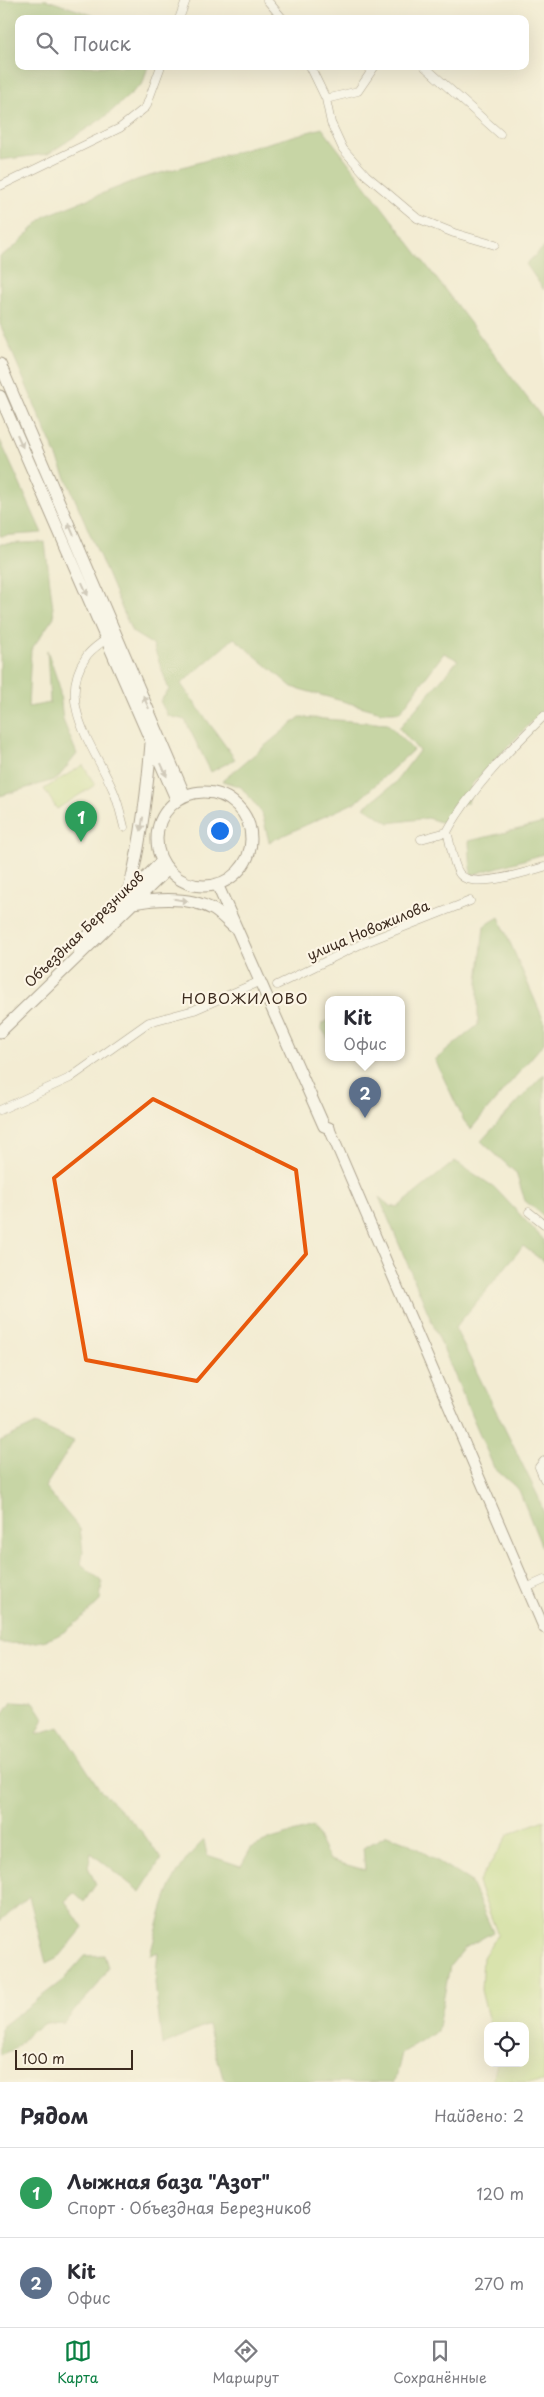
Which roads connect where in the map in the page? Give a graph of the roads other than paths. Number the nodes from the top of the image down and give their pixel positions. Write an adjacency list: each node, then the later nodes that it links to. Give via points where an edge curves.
1 (186, 0): 3 (street)
2 (267, 0): 4 (street)
3 (180, 15)
4 (280, 15)
5 (160, 70): 11 (street, via 146,107 120,128)
6 (312, 70): 9 (street)
7 (372, 70): 9 (street, via 358,91)
8 (428, 70): 10 (street)
9 (326, 100): 12 (street, via 331,123 343,149 366,176 417,218)
10 (500, 134)
11 (0, 186)
12 (495, 245)
13 (0, 364): 18 (highway, one-way to 13)
14 (0, 396): 15 (highway, one-way to 15)
15 (106, 639): 17 (highway); 19 (street, via 86,656 74,692 76,711 114,791)
16 (544, 716): 20 (street, via 505,756 456,815)
17 (151, 741): 18 (highway, one-way to 18); 25 (highway, one-way to 25, via 147,796)
18 (181, 798): 22 (highway, via 166,812 159,825 157,841); 24 (highway, via 206,793 222,796 235,804 248,823 248,854 241,867)
19 (124, 827)
20 (447, 832): 21 (street); 23 (street, via 456,868 468,880 485,881)
21 (421, 839)
22 (165, 865): 24 (highway, via 179,879 193,885); 25 (highway, Объездная Березников)
23 (544, 867)
24 (221, 883): 27 (highway); 33 (highway)
25 (130, 899): 27 (highway, one-way to 27, via 186,900 214,910); 30 (highway, Объездная Березников); 31 (highway, Объездная Березников)
26 (470, 901): 29 (street, улица Новожилова, via 361,944)
27 (238, 931): 33 (highway, via 324,1126)
28 (256, 983): 32 (street, via 194,1010 150,1022 70,1078)
29 (277, 985)
30 (0, 1025)
31 (0, 1032)
32 (0, 1110)
33 (329, 1128): 39 (main road)
34 (529, 1212): 35 (street)
35 (544, 1224)
36 (541, 1464): 37 (street)
37 (544, 1479)
38 (544, 1580): 39 (street)
39 (526, 1588): 40 (main road)
40 (544, 1628)

